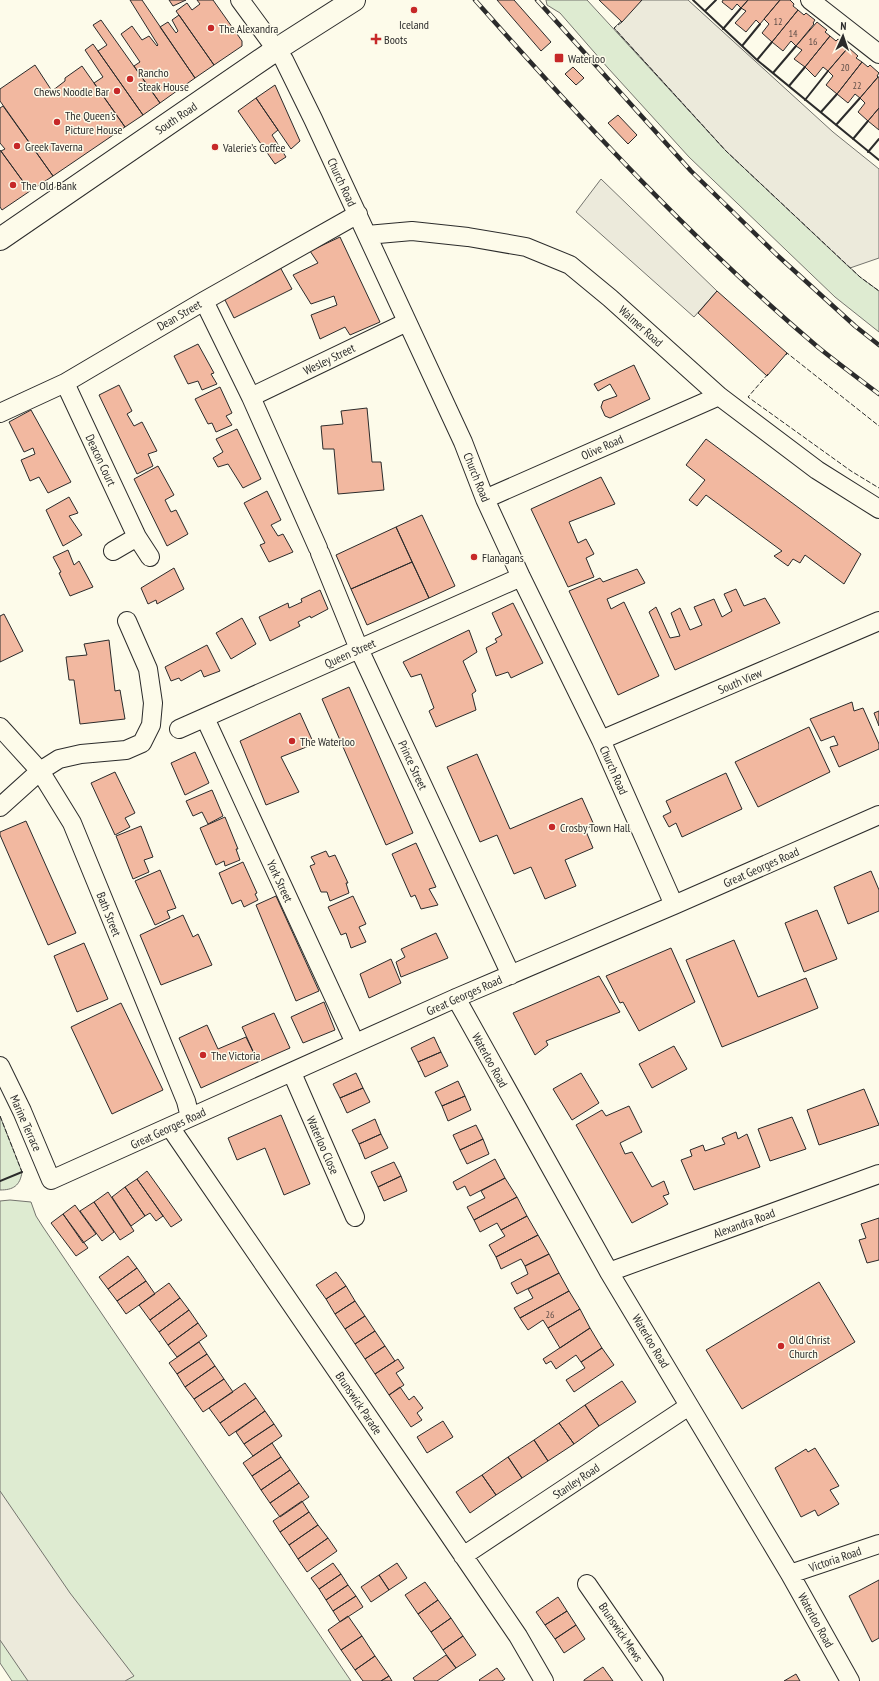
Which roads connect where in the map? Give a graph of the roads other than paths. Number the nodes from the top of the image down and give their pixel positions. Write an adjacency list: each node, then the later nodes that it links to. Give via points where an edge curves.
1 (240, 0): 4 (street, Church Road)
2 (354, 0): 4 (street, South Road)
3 (812, 1): 5 (street)
4 (277, 49): 6 (street, Church Road, via 314,119); 8 (street, South Road)
5 (879, 54)
6 (358, 214): 7 (street, Church Road); 9 (street, Dean Street)
7 (367, 235): 10 (street, Church Road); 12 (street, Walmer Road, via 412,231 468,237 526,247 570,265)
8 (0, 239)
9 (204, 301): 11 (street, Dean Street); 13 (street)
10 (407, 322): 13 (street, Wesley Street); 15 (street, Church Road, via 463,442)
11 (64, 383): 14 (street, Dean Street); 17 (street, Deacon Court)
12 (719, 396): 15 (street, Olive Road); 16 (street, Walmer Road, via 817,470)
13 (251, 397): 23 (street, Prince Street, via 319,550)
14 (0, 413)
15 (486, 500): 20 (street, Church Road)
16 (879, 509)
17 (137, 537): 18 (street); 19 (street, Deacon Court)
18 (113, 551)
19 (150, 557)
20 (521, 578): 23 (street, Queen Street); 27 (street, Church Road)
21 (127, 621): 28 (street, via 148,669 153,703 151,725 142,743 126,750 80,754 59,759)
22 (879, 621): 27 (street, South View)
23 (359, 649): 24 (street, Queen Street); 32 (street, Prince Street)
24 (205, 718): 26 (street, Queen Street); 34 (street, York Street)
25 (0, 726): 28 (street, Bath Street)
26 (179, 729)
27 (601, 740): 31 (street, Church Road)
28 (40, 771): 29 (street); 37 (street, Bath Street, via 72,823 186,1101)
29 (0, 807)
30 (879, 815): 31 (street, Great Georges Road)
31 (674, 905): 32 (street, Great Georges Road)
32 (511, 975): 33 (street, Great Georges Road)
33 (456, 998): 34 (street, Great Georges Road); 42 (street, Waterloo Road)
34 (355, 1044): 36 (street, Great Georges Road)
35 (0, 1066): 40 (street, Marine Terrace)
36 (292, 1073): 37 (street, Great Georges Road); 41 (street, Waterloo Close)
37 (190, 1117): 38 (street, Great Georges Road)
38 (170, 1127): 40 (street, Great Georges Road); 45 (street, Brunswick Parade)
39 (879, 1174): 42 (street, Alexandra Road)
40 (51, 1180)
41 (355, 1217)
42 (609, 1272): 43 (street, Waterloo Road)
43 (689, 1406): 45 (street, Stanley Road); 46 (street, Waterloo Road)
44 (879, 1544): 46 (street, Victoria Road)
45 (463, 1556): 48 (street, Brunswick Parade, via 518,1636)
46 (790, 1574): 50 (street, Waterloo Road)
47 (587, 1584): 49 (street, Brunswick Mews)
48 (544, 1681)
49 (654, 1681)
50 (850, 1681)

